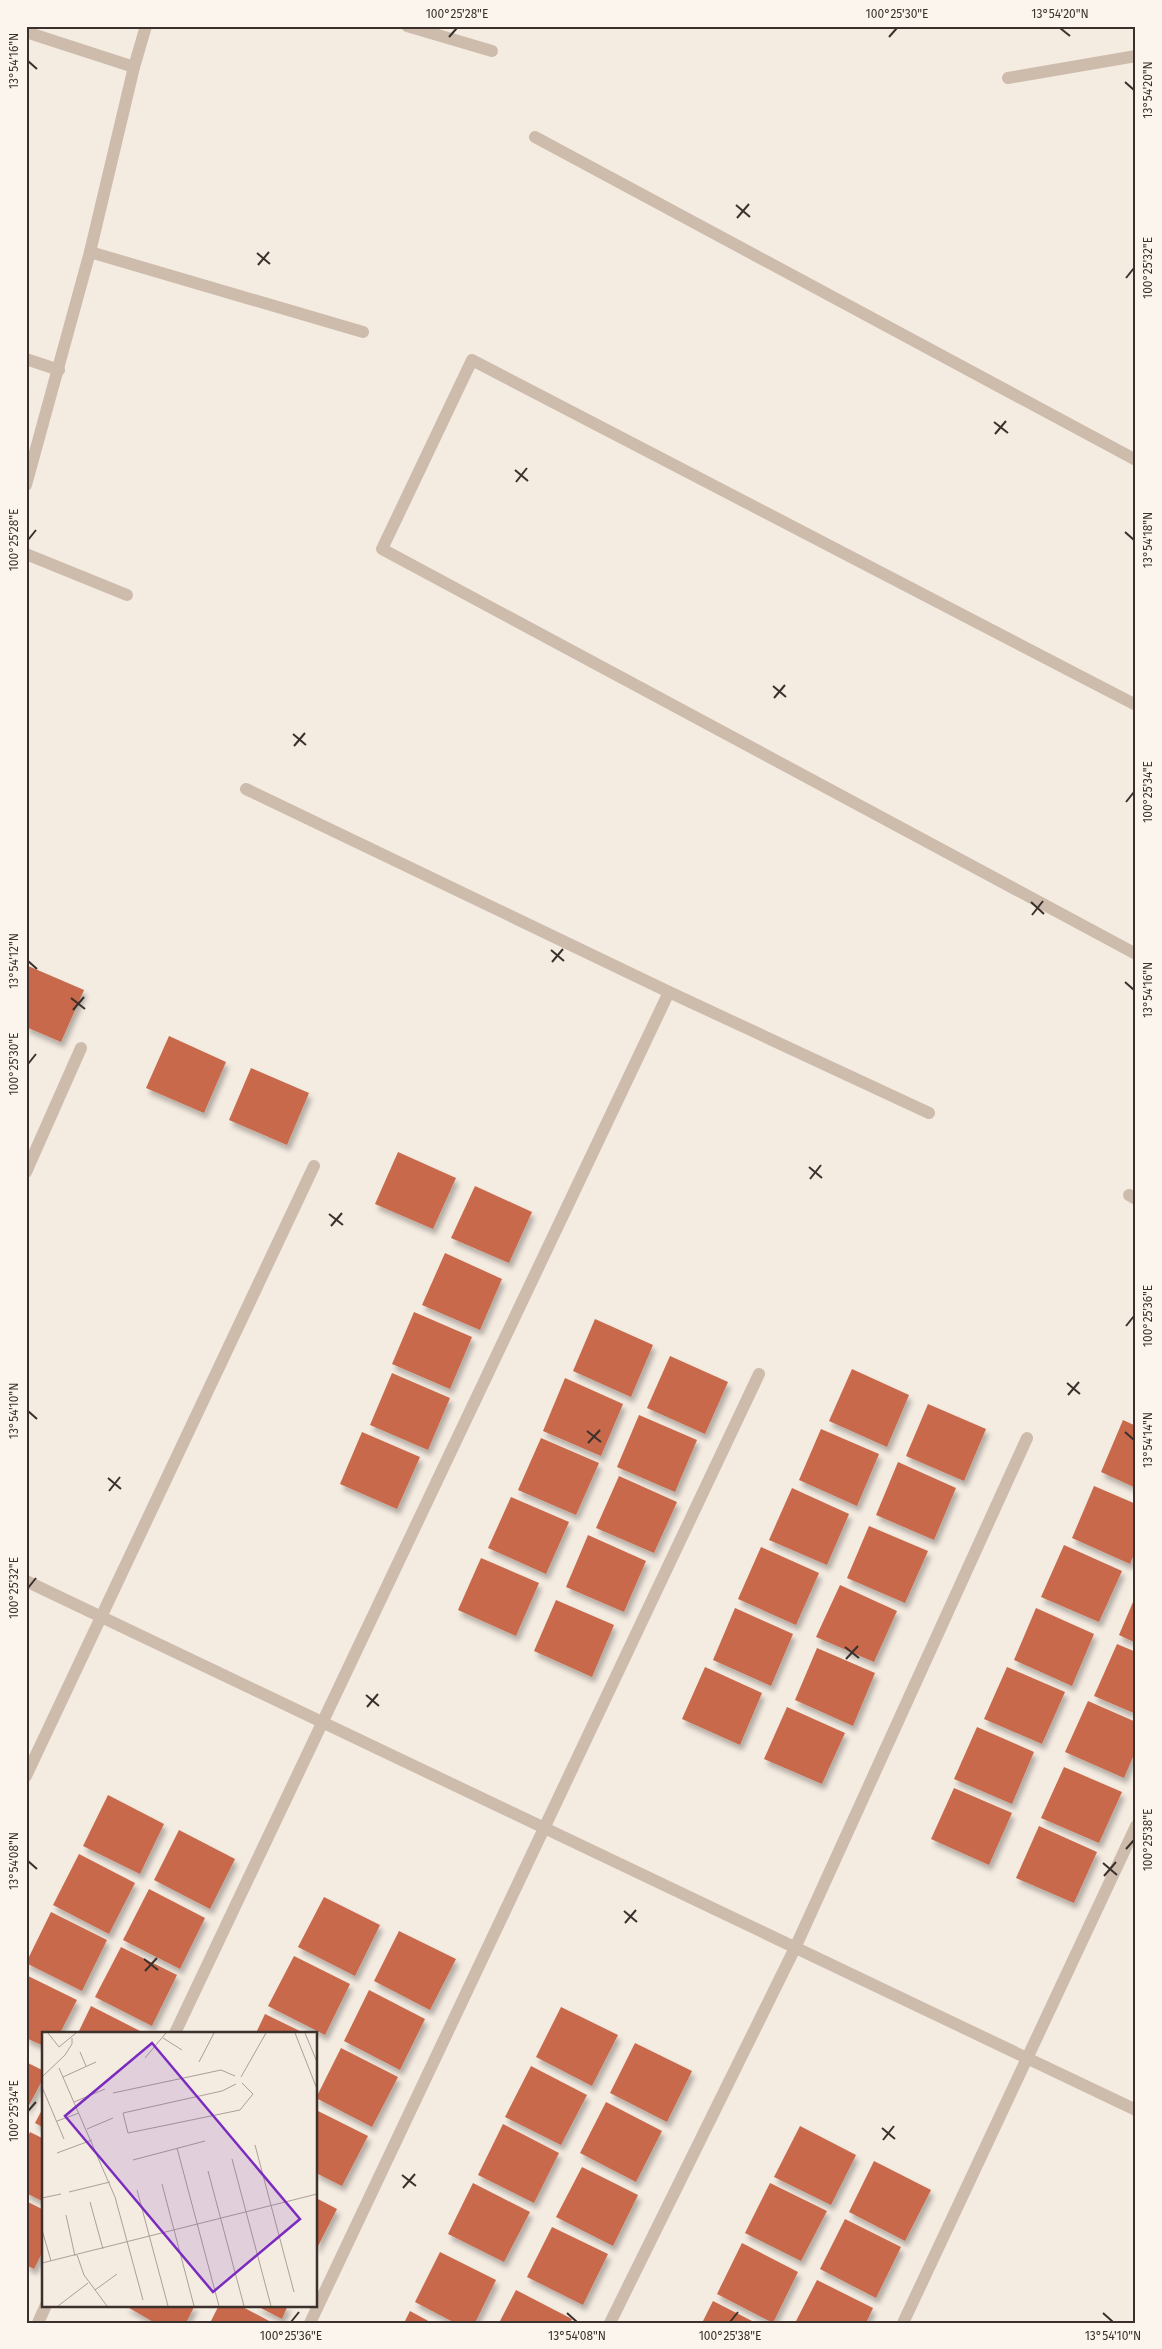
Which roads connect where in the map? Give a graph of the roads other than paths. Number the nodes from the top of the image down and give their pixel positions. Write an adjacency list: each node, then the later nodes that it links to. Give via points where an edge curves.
1 (146, 26): 6 (street)
2 (407, 26): 4 (street)
3 (26, 32): 6 (street)
4 (492, 51)
5 (1136, 56): 7 (street)
6 (134, 67): 9 (street)
7 (1008, 78)
8 (535, 137): 13 (street)
9 (90, 252): 10 (street); 12 (street)
10 (363, 332)
11 (26, 359): 12 (street)
12 (59, 370): 14 (street)
13 (1136, 460)
14 (26, 485)
15 (26, 554): 16 (street)
16 (127, 595)
17 (1136, 704): 19 (street, via 472,360 382,549)
18 (246, 789): 20 (street)
19 (1136, 954)
20 (668, 992): 22 (street); 29 (street)
21 (80, 1048): 24 (street)
22 (930, 1113)
23 (314, 1166): 28 (street)
24 (26, 1172)
25 (759, 1374): 32 (street)
26 (1027, 1438): 33 (street)
27 (26, 1582): 28 (street)
28 (101, 1617): 29 (street); 30 (street)
29 (322, 1722): 32 (street); 34 (street)
30 (26, 1776)
31 (1136, 1826): 35 (street)
32 (544, 1828): 33 (street); 39 (street)
33 (795, 1948): 35 (street); 40 (street)
34 (175, 2032)
35 (1028, 2059): 36 (street); 41 (street)
36 (1136, 2110)
37 (46, 2306): 38 (street)
38 (38, 2323)
39 (310, 2323)
40 (610, 2323)
41 (903, 2323)

